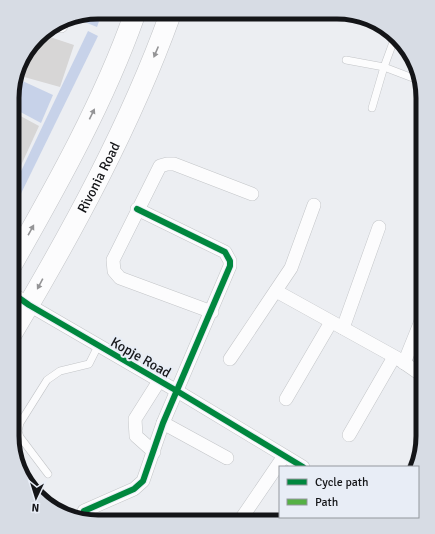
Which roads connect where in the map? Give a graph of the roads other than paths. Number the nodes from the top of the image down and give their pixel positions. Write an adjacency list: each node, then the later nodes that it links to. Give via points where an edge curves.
1 (133, 19): 12 (main road, one-way to 1, via 56,186 95,108)
2 (168, 19): 15 (main road, Rivonia Road, one-way to 15, via 99,176)
3 (393, 43): 5 (lane)
4 (346, 60): 5 (lane)
5 (384, 67): 6 (lane); 7 (lane)
6 (412, 76)
7 (372, 108)
8 (252, 194): 10 (street, via 174,164 167,164 160,166)
9 (314, 205): 13 (street, via 291,268)
10 (137, 209): 16 (street, via 225,252 230,266); 16 (street, via 113,260 112,266 117,275)
11 (379, 227): 19 (street)
12 (19, 252)
13 (276, 291): 18 (street); 22 (street)
14 (19, 298): 15 (street, Kopje Road)
15 (29, 306): 17 (main road, Rivonia Road); 21 (street, Kopje Road)
16 (212, 312): 26 (street)
17 (19, 322)
18 (331, 322): 19 (street); 27 (street)
19 (343, 328): 23 (street)
20 (416, 329): 23 (street)
21 (98, 346): 25 (street, Kopje Road); 29 (lane, via 89,364 60,371 47,380)
22 (230, 359)
23 (399, 360): 24 (street); 31 (street)
24 (416, 371)
25 (159, 381): 26 (street, Kopje Road); 32 (street, via 135,419 136,436)
26 (177, 391): 28 (street); 33 (street, Kopje Road)
27 (286, 399)
28 (163, 423): 32 (street); 34 (street)
29 (19, 427)
30 (19, 434): 36 (lane)
31 (349, 435)
32 (154, 452): 37 (street, via 143,482 134,489)
33 (284, 456): 35 (street, Kopje Road); 38 (street)
34 (227, 458)
35 (301, 466)
36 (48, 474)
37 (84, 511)
38 (244, 515)

